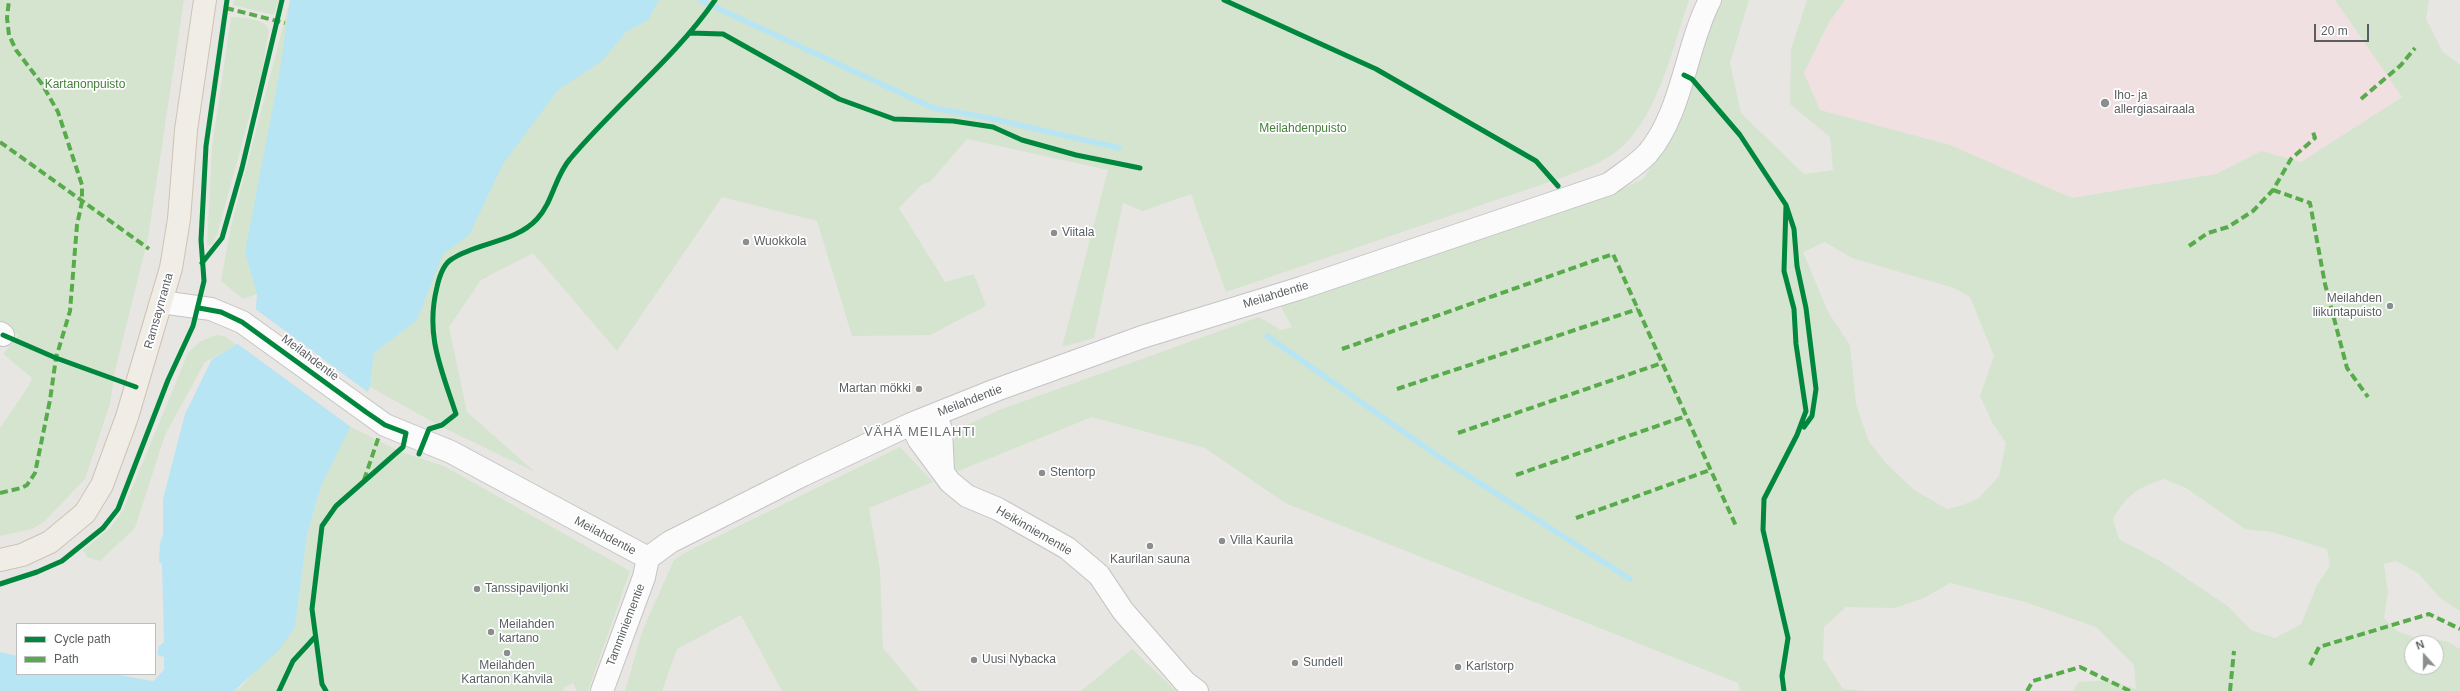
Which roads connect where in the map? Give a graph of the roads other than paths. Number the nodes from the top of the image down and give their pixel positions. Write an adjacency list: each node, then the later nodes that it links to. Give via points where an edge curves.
1 (205, 0): 3 (main road, Ramsaynranta, via 186,130 179,219 171,268)
2 (1710, 0): 4 (street, Meilahdentie, via 1701,18 1668,120 1648,153 1610,184 1295,290 1142,337)
3 (161, 302): 7 (street, Meilahdentie, via 212,309 242,322 385,425 451,452); 8 (main road, Ramsaynranta, via 127,417 95,499 74,524 50,542 22,555)
4 (935, 415): 5 (street, Meilahdentie); 6 (street, via 941,430)
5 (912, 424): 6 (street, Heikinniementie, via 919,440); 7 (street, Meilahdentie, via 670,542)
6 (943, 471): 10 (street, Heikinniementie, via 950,482 967,496 998,509 1067,548 1099,575 1123,611 1185,682)
7 (648, 558): 9 (street, Tamminiementie, via 644,577)
8 (0, 560)
9 (602, 691)
10 (1197, 691)

